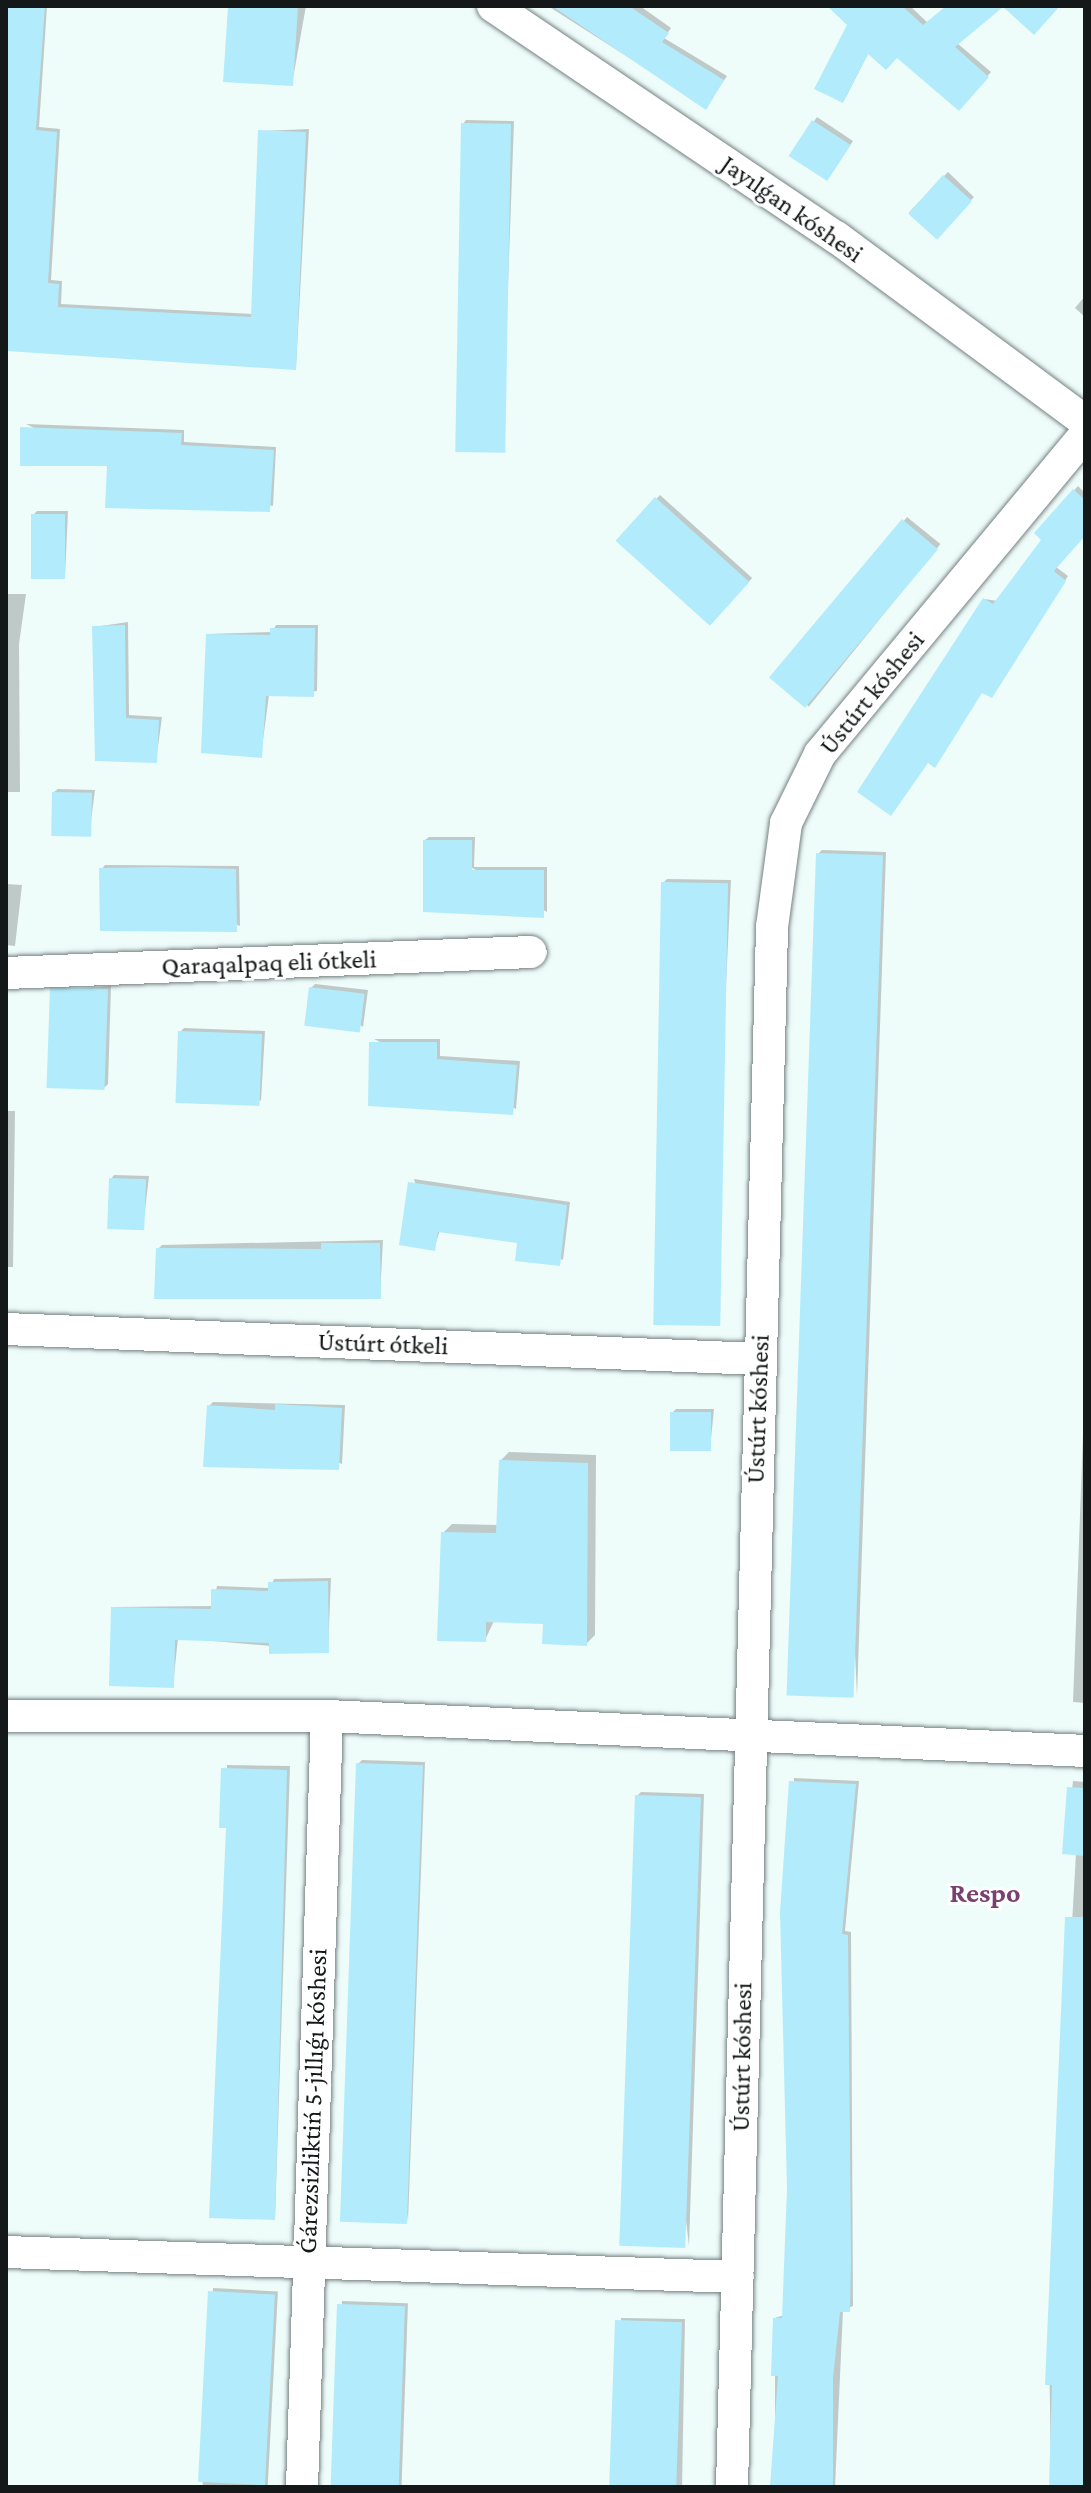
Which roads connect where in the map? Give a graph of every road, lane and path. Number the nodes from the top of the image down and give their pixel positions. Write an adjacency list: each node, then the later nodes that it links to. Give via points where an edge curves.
1 (493, 6): 2 (street, Jayılǵan kóshesi, via 836,237)
2 (1085, 421)
3 (1085, 435): 7 (street, Ústúrt kóshesi, via 820,754 786,823 772,927)
4 (531, 952): 5 (street, Qaraqalpaq eli ótkeli)
5 (6, 973)
6 (6, 1329): 7 (street, Ústúrt ótkeli)
7 (759, 1359): 10 (street, Ústúrt kóshesi)
8 (6, 1716): 9 (street)
9 (327, 1716): 10 (street); 13 (street, Ǵárezsizliktiń 5-jıllıǵı kóshesi)
10 (748, 1734): 11 (street); 14 (street, Ústúrt kóshesi)
11 (1085, 1751)
12 (6, 2252): 13 (street)
13 (307, 2261): 14 (street); 15 (street, Ǵárezsizliktiń 5-jıllıǵı kóshesi)
14 (738, 2277): 16 (street, Ústúrt kóshesi)
15 (302, 2487)
16 (732, 2487)

